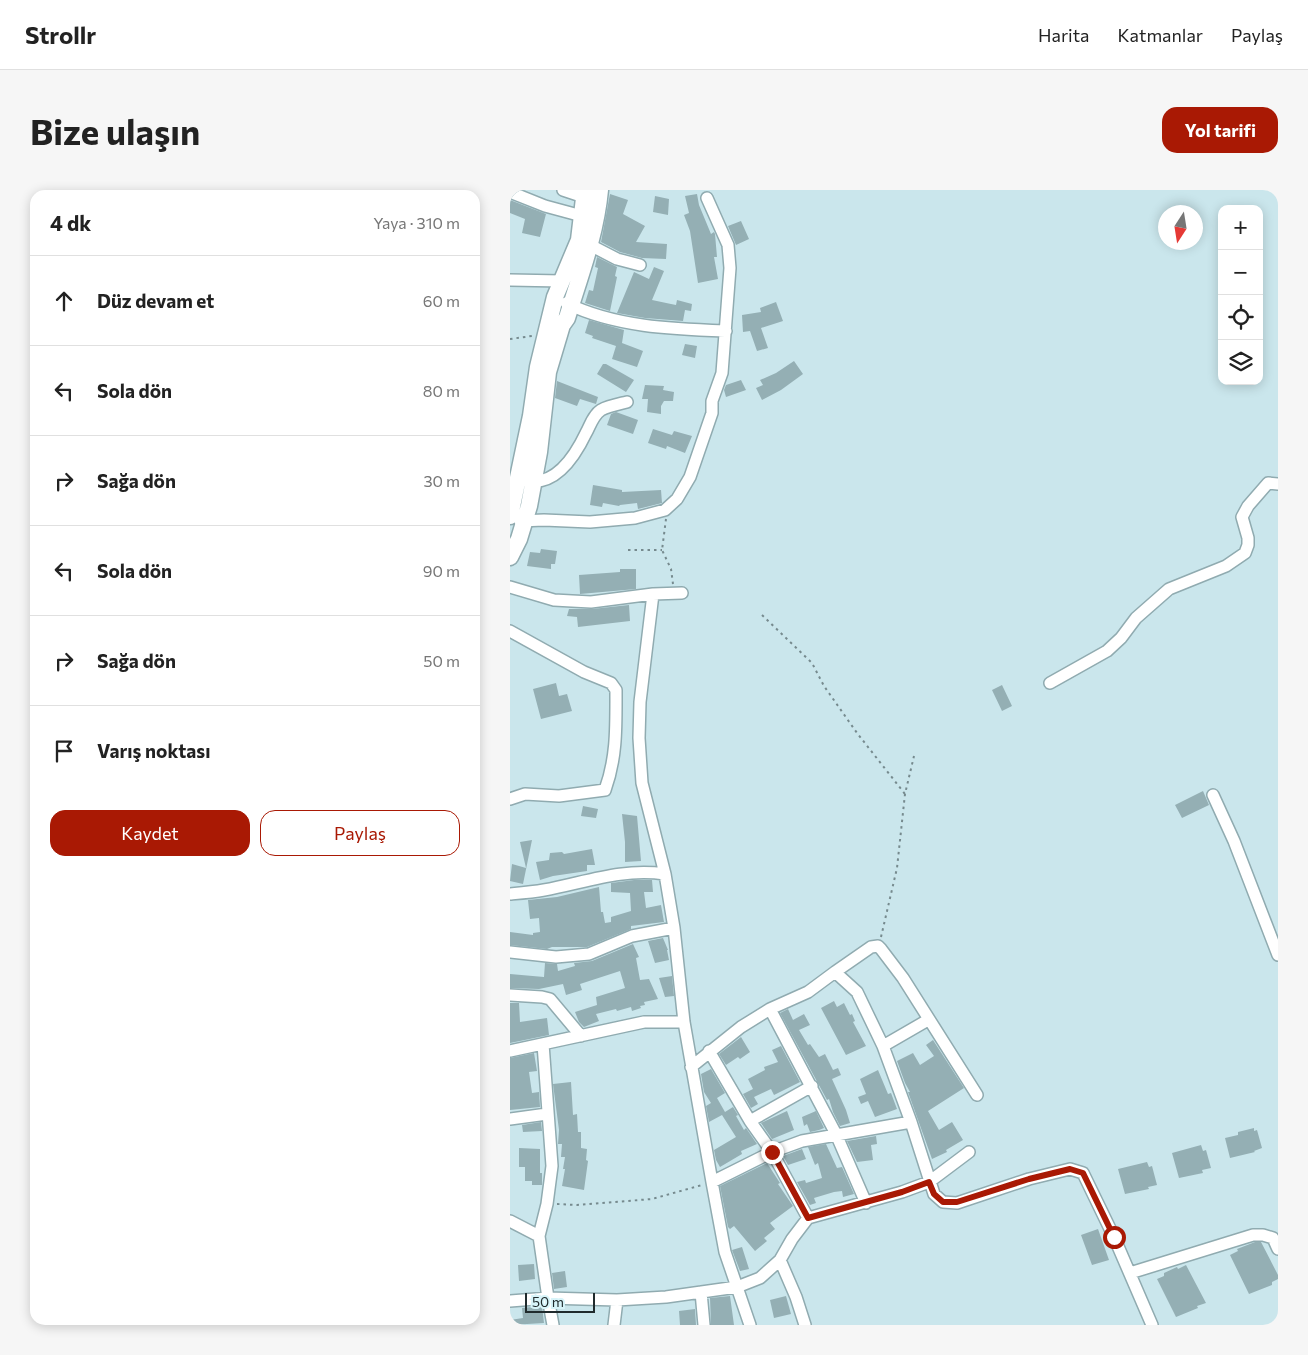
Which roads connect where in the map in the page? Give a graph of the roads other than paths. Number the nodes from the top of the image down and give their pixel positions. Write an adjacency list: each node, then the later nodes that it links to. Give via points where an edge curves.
1 (563, 190): 4 (street)
2 (600, 190): 7 (main road)
3 (510, 192): 6 (street)
4 (585, 194): 6 (main road)
5 (707, 198): 13 (street, via 730,252)
6 (582, 216): 7 (main road)
7 (584, 243): 8 (street, via 617,259); 10 (main road); 12 (main road)
8 (640, 265)
9 (510, 280): 10 (street)
10 (562, 281): 11 (main road)
11 (555, 297): 12 (street); 15 (main road, via 538,367)
12 (571, 305): 13 (street, via 619,320 669,329); 16 (main road, via 548,372)
13 (726, 331): 18 (street, via 722,374 712,401 709,422 690,477 677,499 665,510 635,518 590,522)
14 (627, 402): 16 (street, via 601,410 565,466 548,480)
15 (518, 479): 16 (street); 18 (main road)
16 (534, 482): 18 (main road)
17 (1278, 484): 24 (street, via 1268,483 1244,512 1242,522 1248,538 1245,553 1226,566 1169,589 1136,618 1107,651)
18 (515, 519): 19 (main road, via 519,539)
19 (510, 557)
20 (510, 586): 22 (street, via 554,600 572,602)
21 (678, 593): 22 (street)
22 (653, 594): 27 (street, via 639,738 642,783)
23 (510, 630): 26 (street, via 584,672 611,683 616,690 616,746 605,790 559,796 524,794)
24 (1050, 683)
25 (1213, 795): 31 (street)
26 (510, 799)
27 (665, 874): 28 (street, via 644,871 600,876 545,890); 29 (street)
28 (510, 894)
29 (674, 928): 30 (street, via 632,936 589,954 556,957); 36 (street)
30 (510, 952)
31 (1278, 955)
32 (835, 972): 34 (street, via 808,992); 35 (street, via 871,947 878,946 903,978); 39 (street, via 857,992)
33 (510, 995): 37 (street, via 550,999)
34 (770, 1009): 41 (street); 43 (street)
35 (928, 1020): 39 (street); 44 (street)
36 (684, 1022): 37 (street, via 644,1022); 42 (street)
37 (581, 1036): 38 (street)
38 (543, 1044): 40 (street); 45 (street)
39 (883, 1046): 48 (street)
40 (510, 1051)
41 (709, 1051): 42 (street); 47 (street)
42 (691, 1067): 52 (street)
43 (812, 1086): 47 (street); 49 (street)
44 (977, 1095)
45 (547, 1114): 46 (street); 57 (street, via 552,1166)
46 (510, 1119)
47 (750, 1121): 50 (street)
48 (911, 1122): 49 (street); 53 (street)
49 (836, 1134): 50 (street); 54 (street)
50 (772, 1152): 52 (street); 55 (street)
51 (969, 1152): 53 (street)
52 (712, 1182): 61 (street, via 726,1252)
53 (929, 1182): 54 (street); 60 (street, via 934,1194 943,1202 957,1202 1070,1169 1083,1173)
54 (866, 1203): 55 (street)
55 (808, 1218): 59 (street)
56 (510, 1221): 57 (street)
57 (539, 1236): 63 (street)
58 (1278, 1249): 60 (street, via 1273,1238 1253,1235)
59 (780, 1260): 61 (street, via 760,1278); 70 (street)
60 (1130, 1273): 71 (street)
61 (737, 1287): 62 (street); 69 (street)
62 (701, 1292): 64 (street); 68 (street)
63 (548, 1298): 64 (street); 65 (street); 66 (street)
64 (617, 1300): 67 (street)
65 (510, 1301)
66 (553, 1325)
67 (614, 1325)
68 (704, 1325)
69 (750, 1325)
70 (805, 1325)
71 (1152, 1325)

